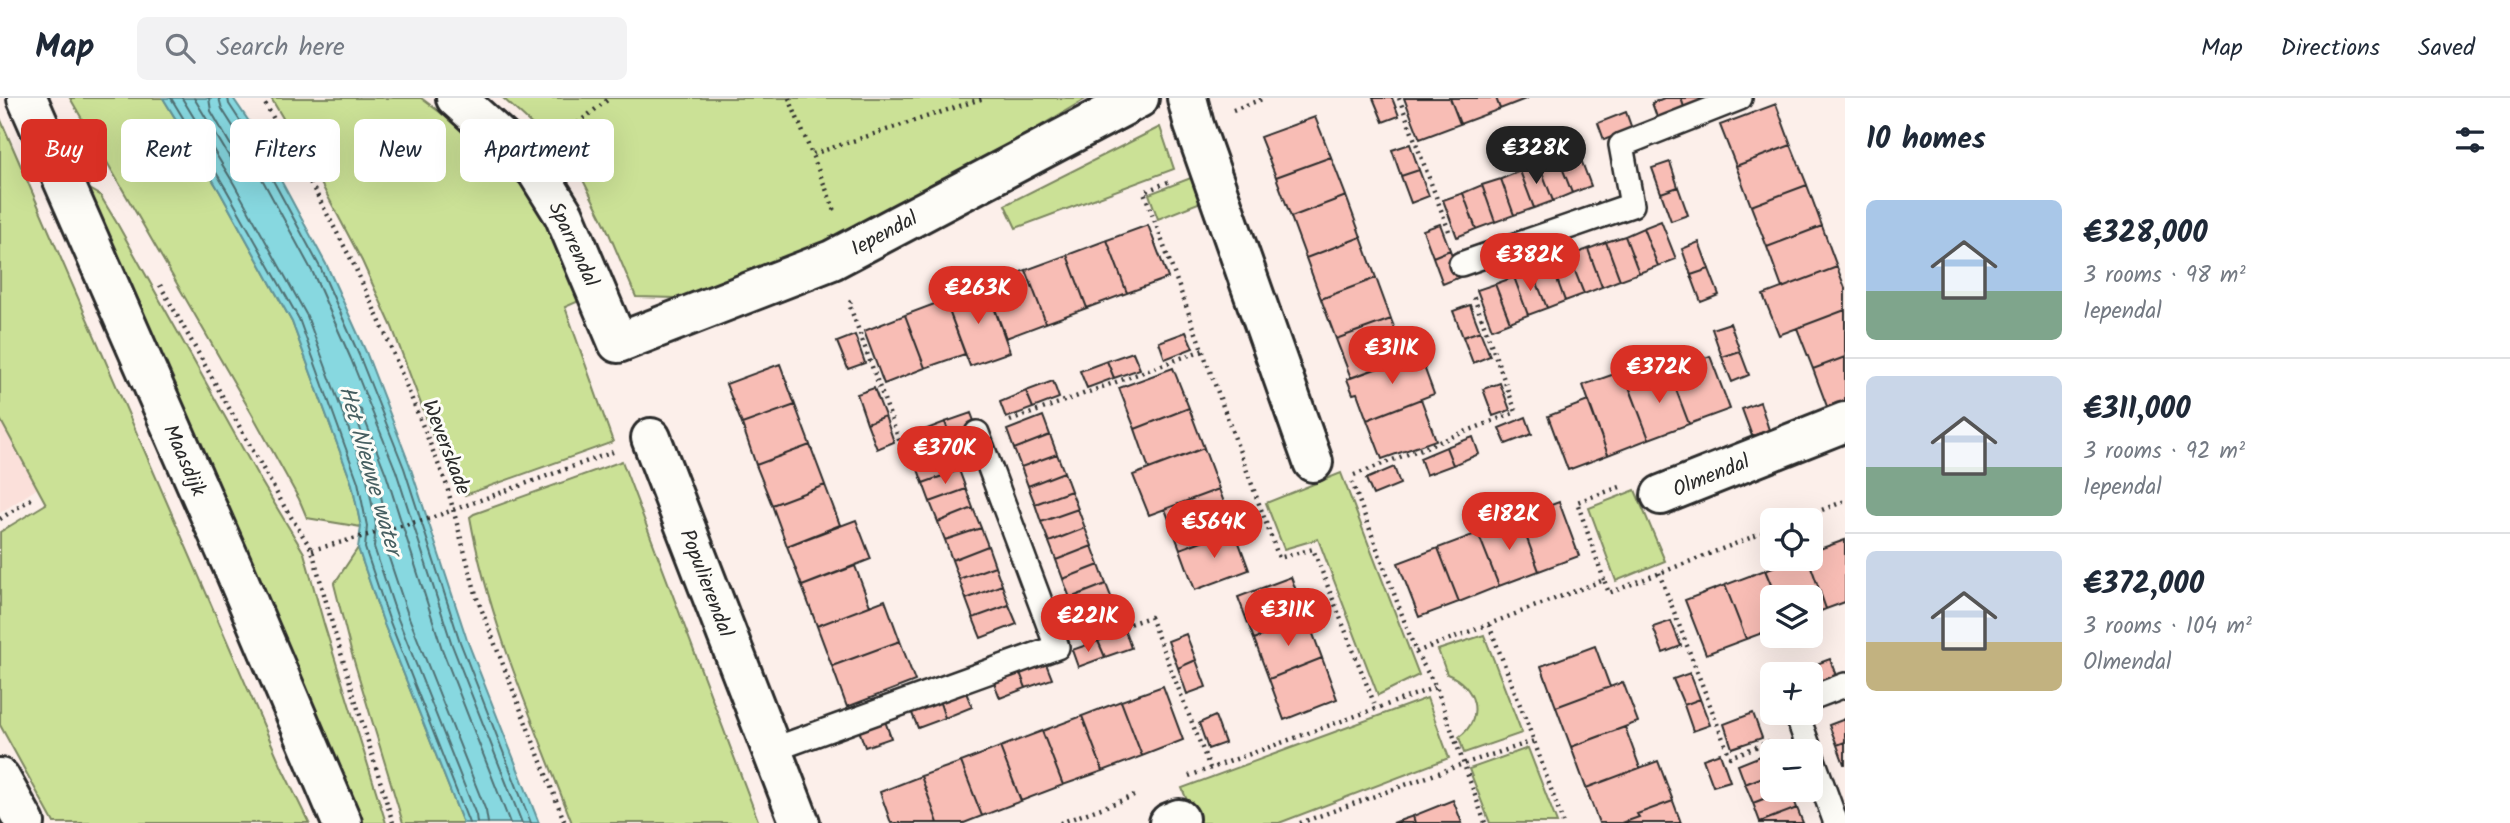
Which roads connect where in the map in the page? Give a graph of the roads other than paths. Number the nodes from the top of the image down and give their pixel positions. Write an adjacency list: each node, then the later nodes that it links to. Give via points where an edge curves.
1 (27, 98): 19 (street, Maasdijk)
2 (456, 98): 7 (street, Sparrendal, via 536,170 564,215)
3 (1139, 98): 7 (street, Iependal, via 832,260)
4 (1187, 98): 11 (street)
5 (1740, 98): 6 (lane, via 1621,145 1632,205)
6 (1461, 264)
7 (618, 342)
8 (1845, 422): 12 (street, Olmendal)
9 (977, 433): 16 (lane, via 1057,648)
10 (651, 438): 16 (street, Populierendal)
11 (1313, 463)
12 (1661, 495)
13 (1845, 685): 14 (lane)
14 (1823, 693)
15 (1805, 737): 21 (lane)
16 (772, 750): 20 (street, Populierendal)
17 (0, 778): 18 (street)
18 (25, 823)
19 (342, 823)
20 (800, 823)
21 (1836, 823)

